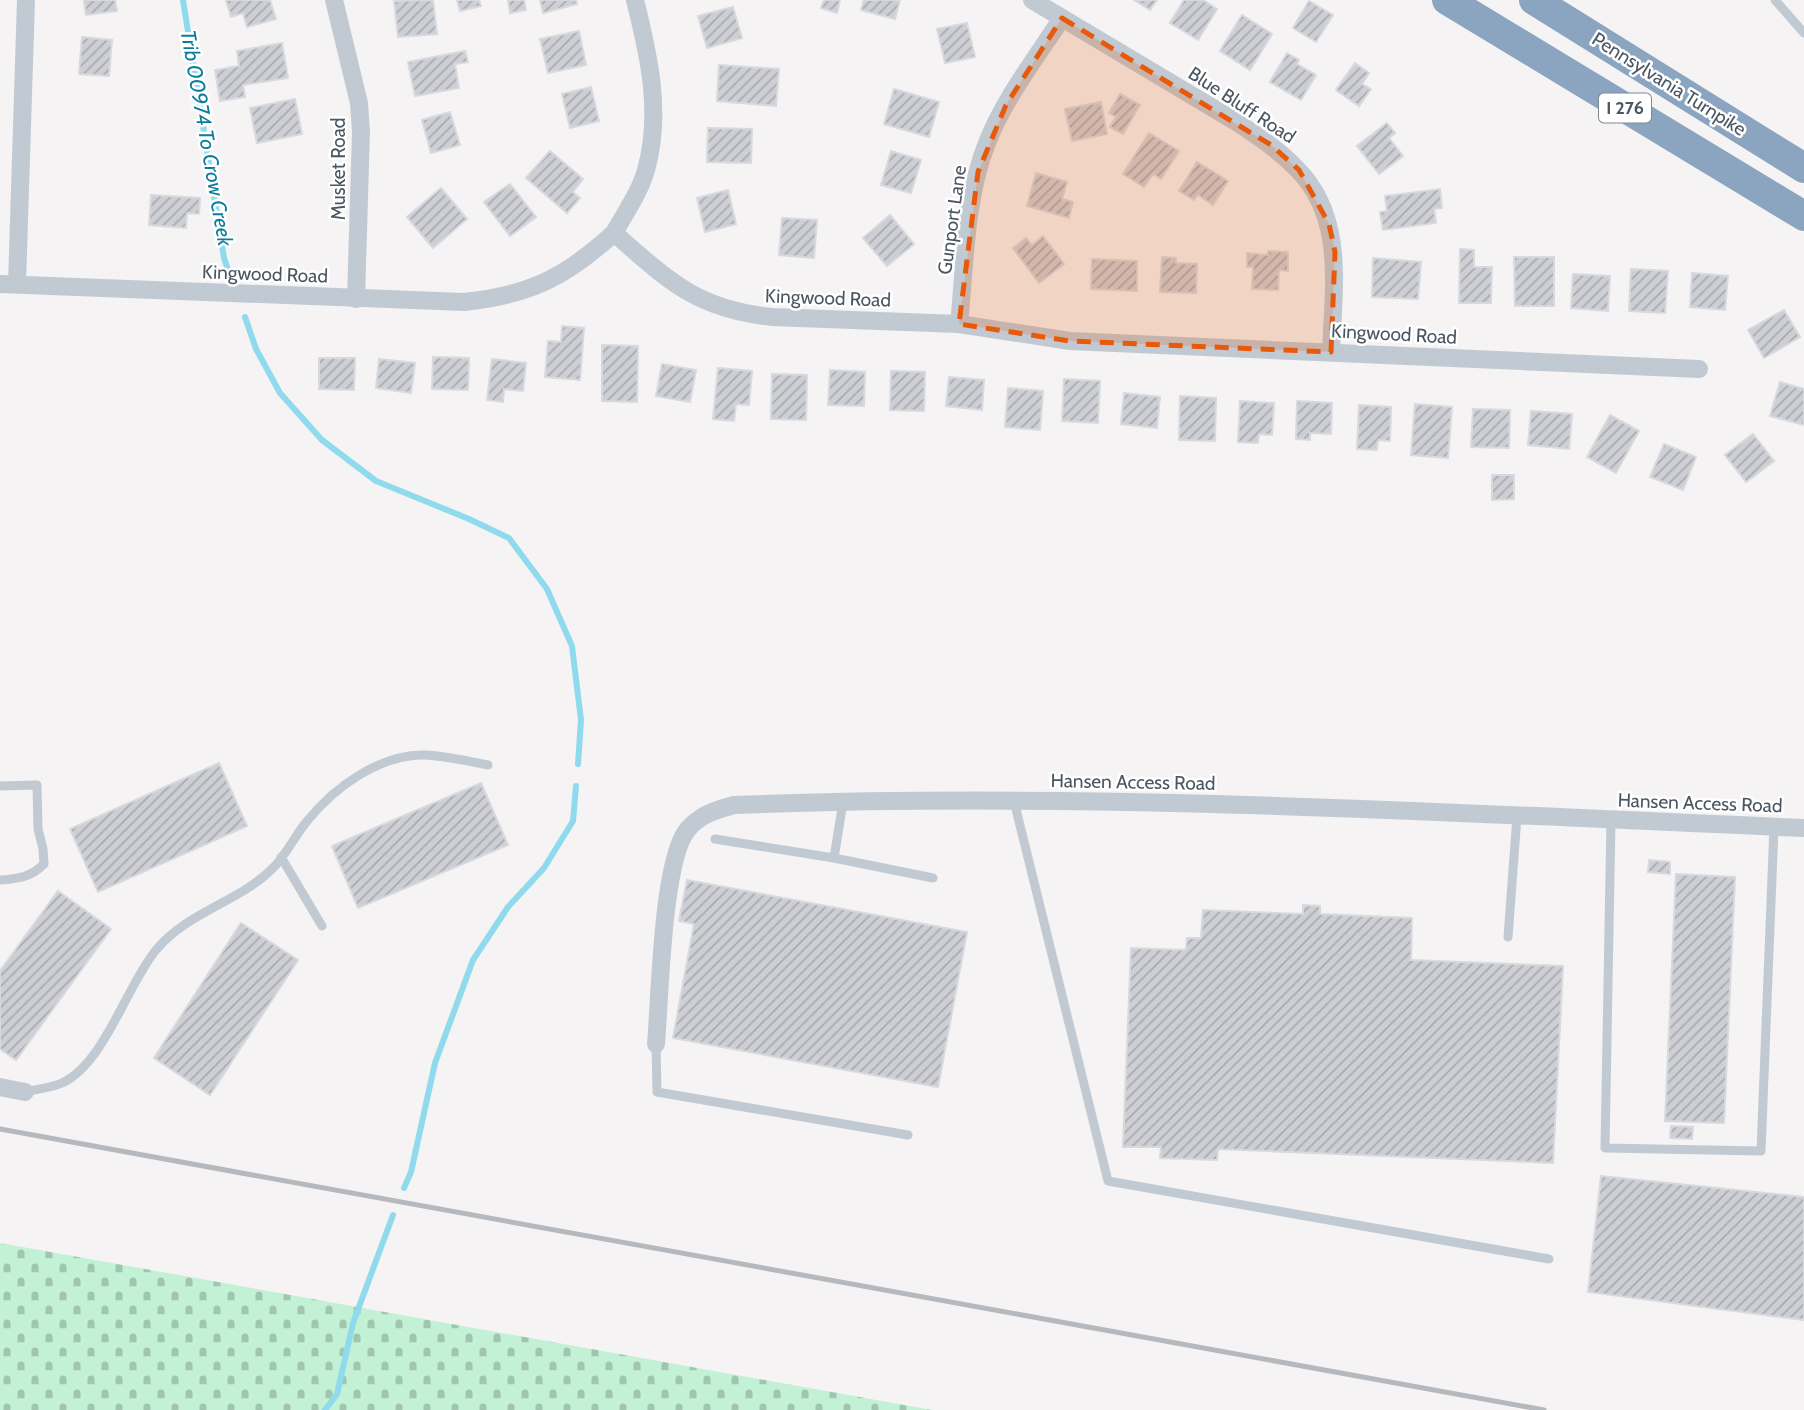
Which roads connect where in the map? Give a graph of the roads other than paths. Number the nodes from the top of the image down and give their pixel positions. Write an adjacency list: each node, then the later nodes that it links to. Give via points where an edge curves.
1 (26, 0): 13 (street)
2 (334, 0): 14 (street, Musket Road, via 360,122)
3 (635, 0): 12 (street, via 652,78 652,140 645,172)
4 (1032, 0): 8 (street, Blue Bluff Road)
5 (1447, 0): 11 (highway, I 276)
6 (1534, 0): 10 (highway, Pennsylvania Turnpike / I 276)
7 (1775, 0): 9 (lane)
8 (1062, 18): 15 (street, Gunport Lane, via 987,142 972,201); 16 (street, Blue Bluff Road, via 1238,123 1299,170 1318,198 1335,252)
9 (1804, 33)
10 (1804, 168)
11 (1804, 216)
12 (614, 233): 14 (street, Kingwood Road, via 585,260 557,277 498,299); 15 (street, Kingwood Road, via 684,291 743,314)
13 (8, 284): 14 (street, Kingwood Road)
14 (356, 299)
15 (960, 324): 16 (street, Kingwood Road, via 1070,341)
16 (1331, 352): 17 (street, Kingwood Road)
17 (1699, 369)
18 (488, 765): 27 (lane, via 424,755 374,767 326,800)
19 (0, 786): 30 (lane, via 37,785 44,864 35,873)
20 (1014, 801): 21 (street, Hansen Access Road); 22 (street, Hansen Access Road, via 1249,804); 37 (lane, via 1108,1181)
21 (843, 802): 28 (lane); 33 (street, Hansen Access Road, via 734,805 703,814 686,831 675,853 668,894)
22 (1517, 816): 23 (street, Hansen Access Road); 32 (lane)
23 (1611, 820): 24 (street, Hansen Access Road); 24 (lane, via 1605,1147 1761,1151)
24 (1774, 827): 25 (street, Hansen Access Road)
25 (1804, 828)
26 (715, 839): 28 (lane)
27 (281, 857): 31 (lane); 35 (lane, via 250,886 190,921 155,951 80,1071 61,1084)
28 (834, 858): 29 (lane)
29 (933, 878)
30 (0, 880)
31 (322, 926)
32 (1508, 937)
33 (656, 1044): 36 (lane, via 657,1092)
34 (0, 1087): 35 (street)
35 (25, 1092)
36 (908, 1135)
37 (1549, 1259)

